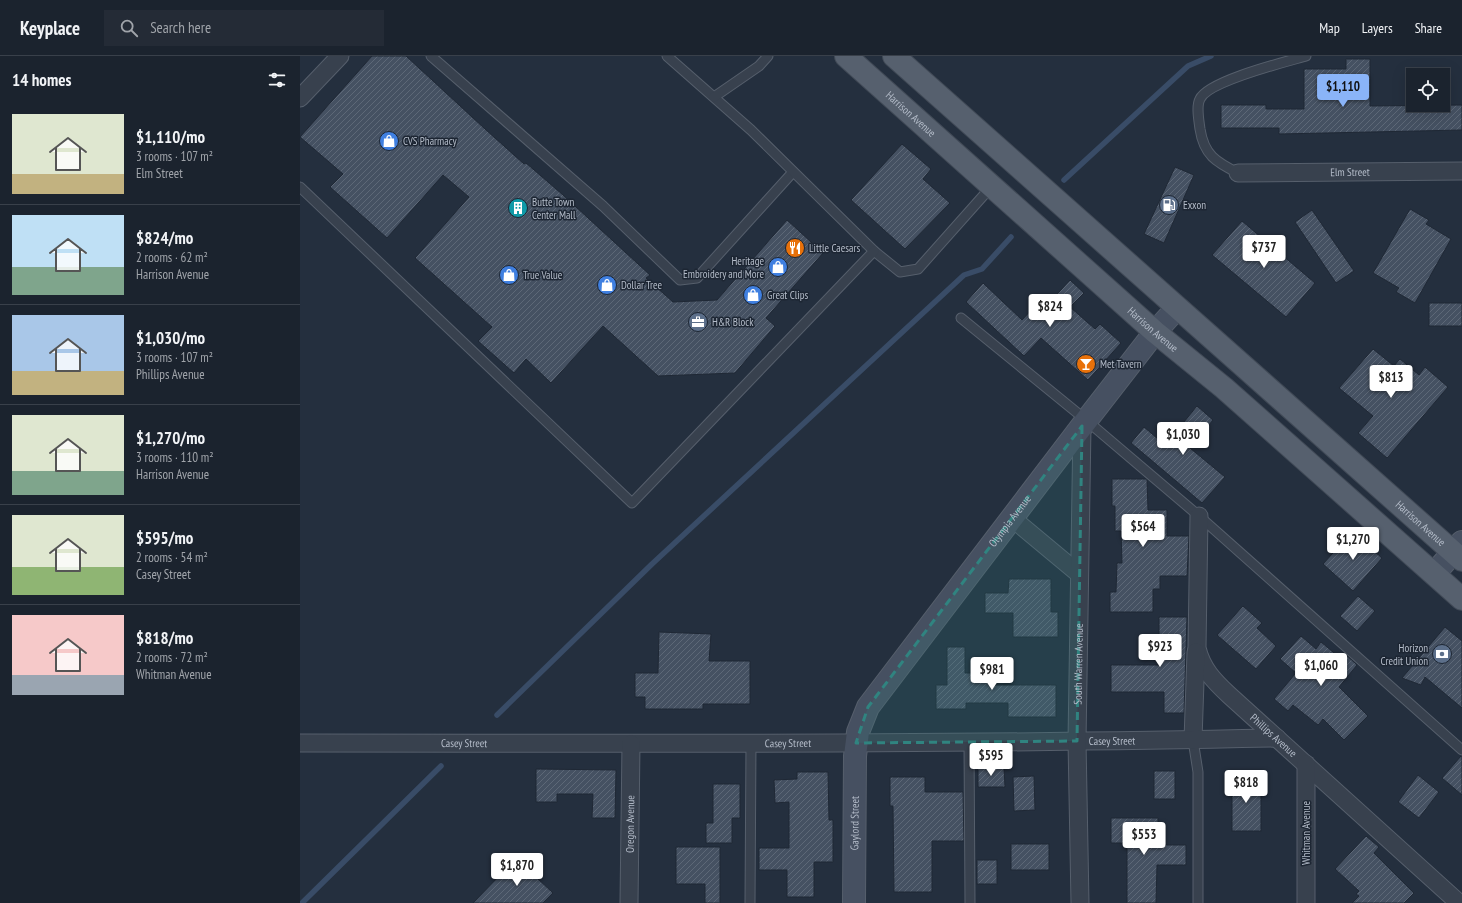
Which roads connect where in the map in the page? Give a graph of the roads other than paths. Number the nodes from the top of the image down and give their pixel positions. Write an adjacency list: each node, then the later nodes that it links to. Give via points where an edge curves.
1 (340, 56): 9 (street)
2 (431, 56): 10 (lane, via 603,206 680,280 697,278)
3 (667, 56): 8 (lane)
4 (768, 56): 8 (lane, via 759,66)
5 (846, 56): 14 (main road, Harrison Avenue)
6 (894, 56): 16 (main road, Harrison Avenue)
7 (1306, 56): 12 (lane, via 1237,77 1206,90 1199,100 1199,122 1204,147 1217,162)
8 (714, 97): 10 (lane)
9 (300, 98)
10 (793, 172): 15 (lane)
11 (1462, 172): 12 (street, Elm Street)
12 (1238, 173)
13 (300, 187): 15 (lane, via 632,503)
14 (991, 187): 15 (lane, via 918,269 900,272); 18 (main road, Harrison Avenue)
15 (874, 251)
16 (1177, 308): 18 (street, Olympia Avenue); 22 (main road, Harrison Avenue)
17 (961, 318): 19 (lane)
18 (1155, 332): 19 (street, Olympia Avenue); 24 (main road, Harrison Avenue, via 1224,388)
19 (1084, 423): 20 (lane); 21 (street, Olympia Avenue); 23 (street, South Warren Avenue)
20 (1198, 516): 26 (street, Phillips Avenue); 35 (lane)
21 (1012, 518): 23 (street); 33 (street, Olympia Avenue, via 868,707 862,718)
22 (1459, 551): 24 (street)
23 (1078, 573): 29 (street, South Warren Avenue)
24 (1435, 573): 25 (main road, Harrison Avenue)
25 (1462, 599)
26 (1197, 648): 27 (street, Phillips Avenue, via 1200,661 1213,680); 28 (street, via 1194,669)
27 (1277, 738): 28 (street, Casey Street); 36 (street, Phillips Avenue)
28 (1193, 740): 29 (street, Casey Street); 43 (lane, via 1198,772)
29 (1077, 741): 30 (street, Casey Street); 42 (street, South Warren Avenue)
30 (969, 742): 33 (street, Casey Street); 41 (lane)
31 (300, 743): 34 (street, Casey Street)
32 (751, 743): 33 (street, Casey Street); 34 (street, Casey Street); 39 (lane)
33 (856, 743): 40 (street, Gaylord Street)
34 (631, 744): 38 (street, Oregon Avenue)
35 (1462, 750)
36 (1306, 764): 37 (street, Phillips Avenue); 44 (street, Whitman Avenue)
37 (1457, 899)
38 (629, 903)
39 (750, 903)
40 (854, 903)
41 (970, 903)
42 (1080, 903)
43 (1198, 903)
44 (1306, 903)

